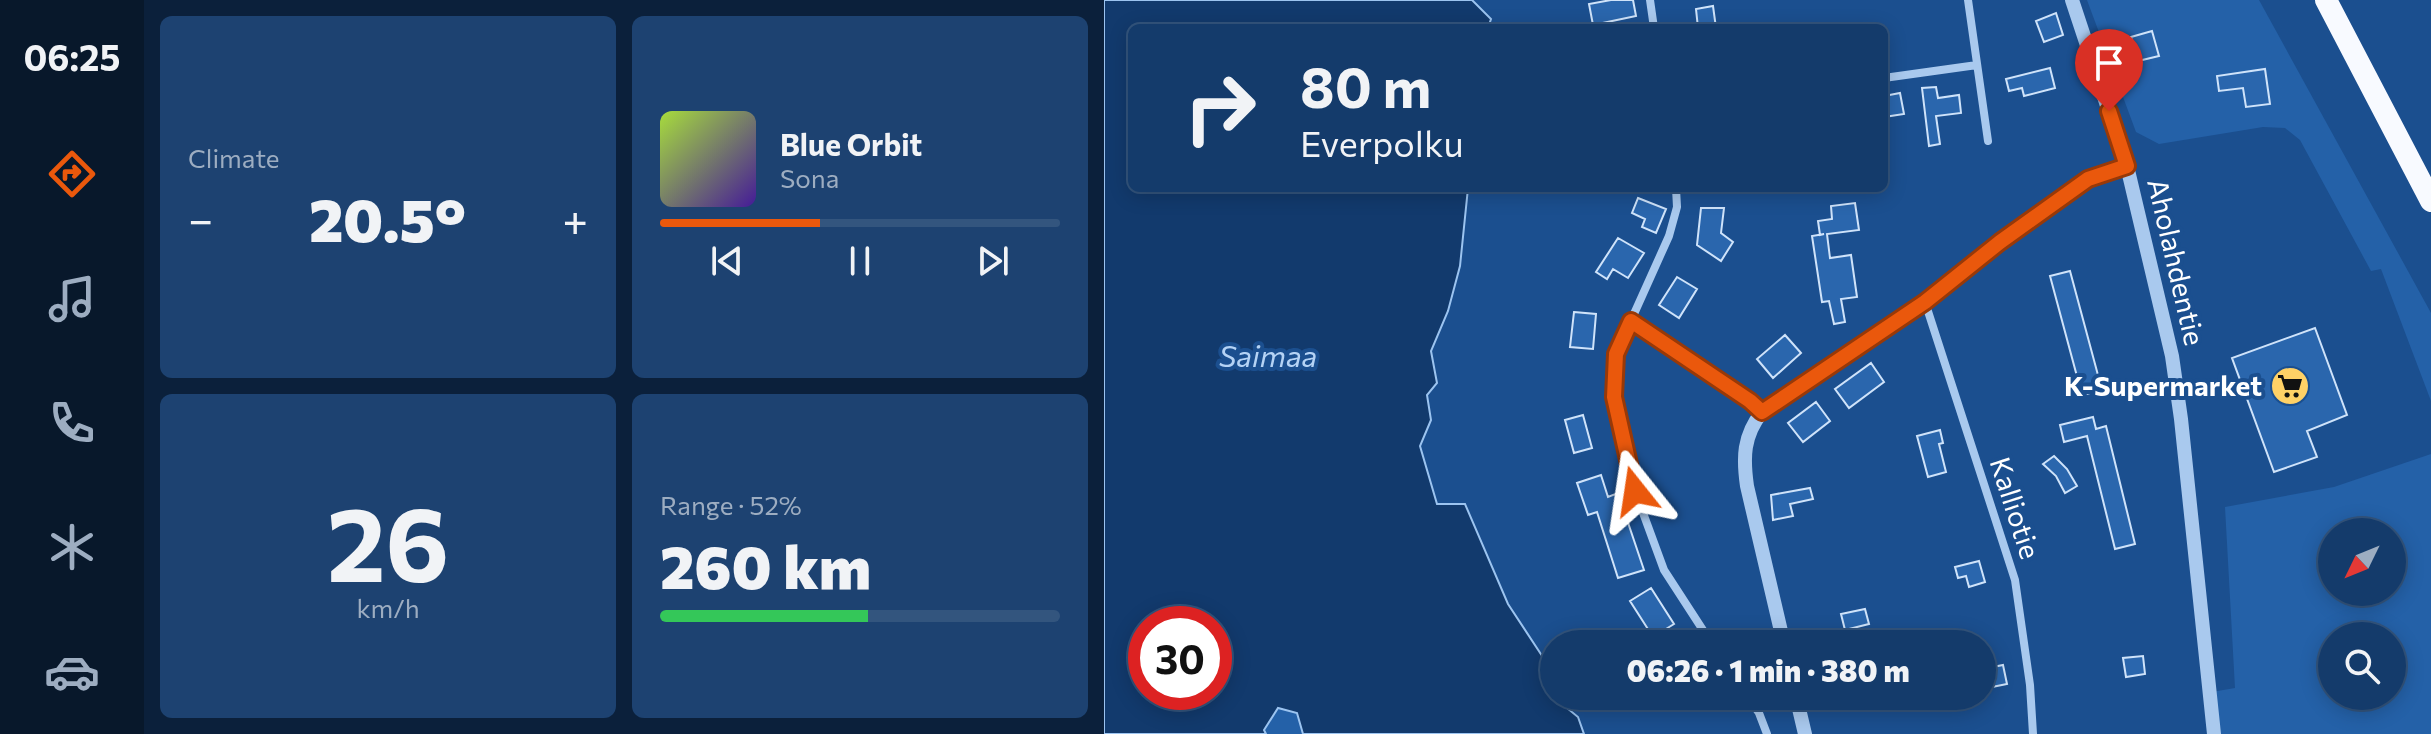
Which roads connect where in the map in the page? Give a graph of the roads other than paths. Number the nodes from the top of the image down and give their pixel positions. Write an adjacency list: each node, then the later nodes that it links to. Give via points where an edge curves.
1 (1650, 0): 5 (street)
2 (1968, 0): 6 (street)
3 (2072, 0): 9 (street, Aholahdentie)
4 (2326, 0): 11 (highway)
5 (1653, 24)
6 (1977, 65): 7 (street); 8 (street)
7 (1888, 77)
8 (1988, 141)
9 (2127, 166): 12 (street, via 2088,179); 22 (street, Aholahdentie, via 2175,372)
10 (1676, 192): 13 (street, via 1669,236)
11 (2431, 201)
12 (1925, 302): 14 (street); 21 (street, Kalliotie, via 2015,580)
13 (1631, 321): 14 (street); 15 (street, via 1616,354 1614,397 1623,447 1664,570)
14 (1762, 412): 16 (street, via 1745,443 1744,461)
15 (1703, 630)
16 (1781, 630)
17 (1757, 710): 19 (street)
18 (1799, 710): 20 (street)
19 (1767, 734)
20 (1805, 734)
21 (2033, 734)
22 (2214, 734)

